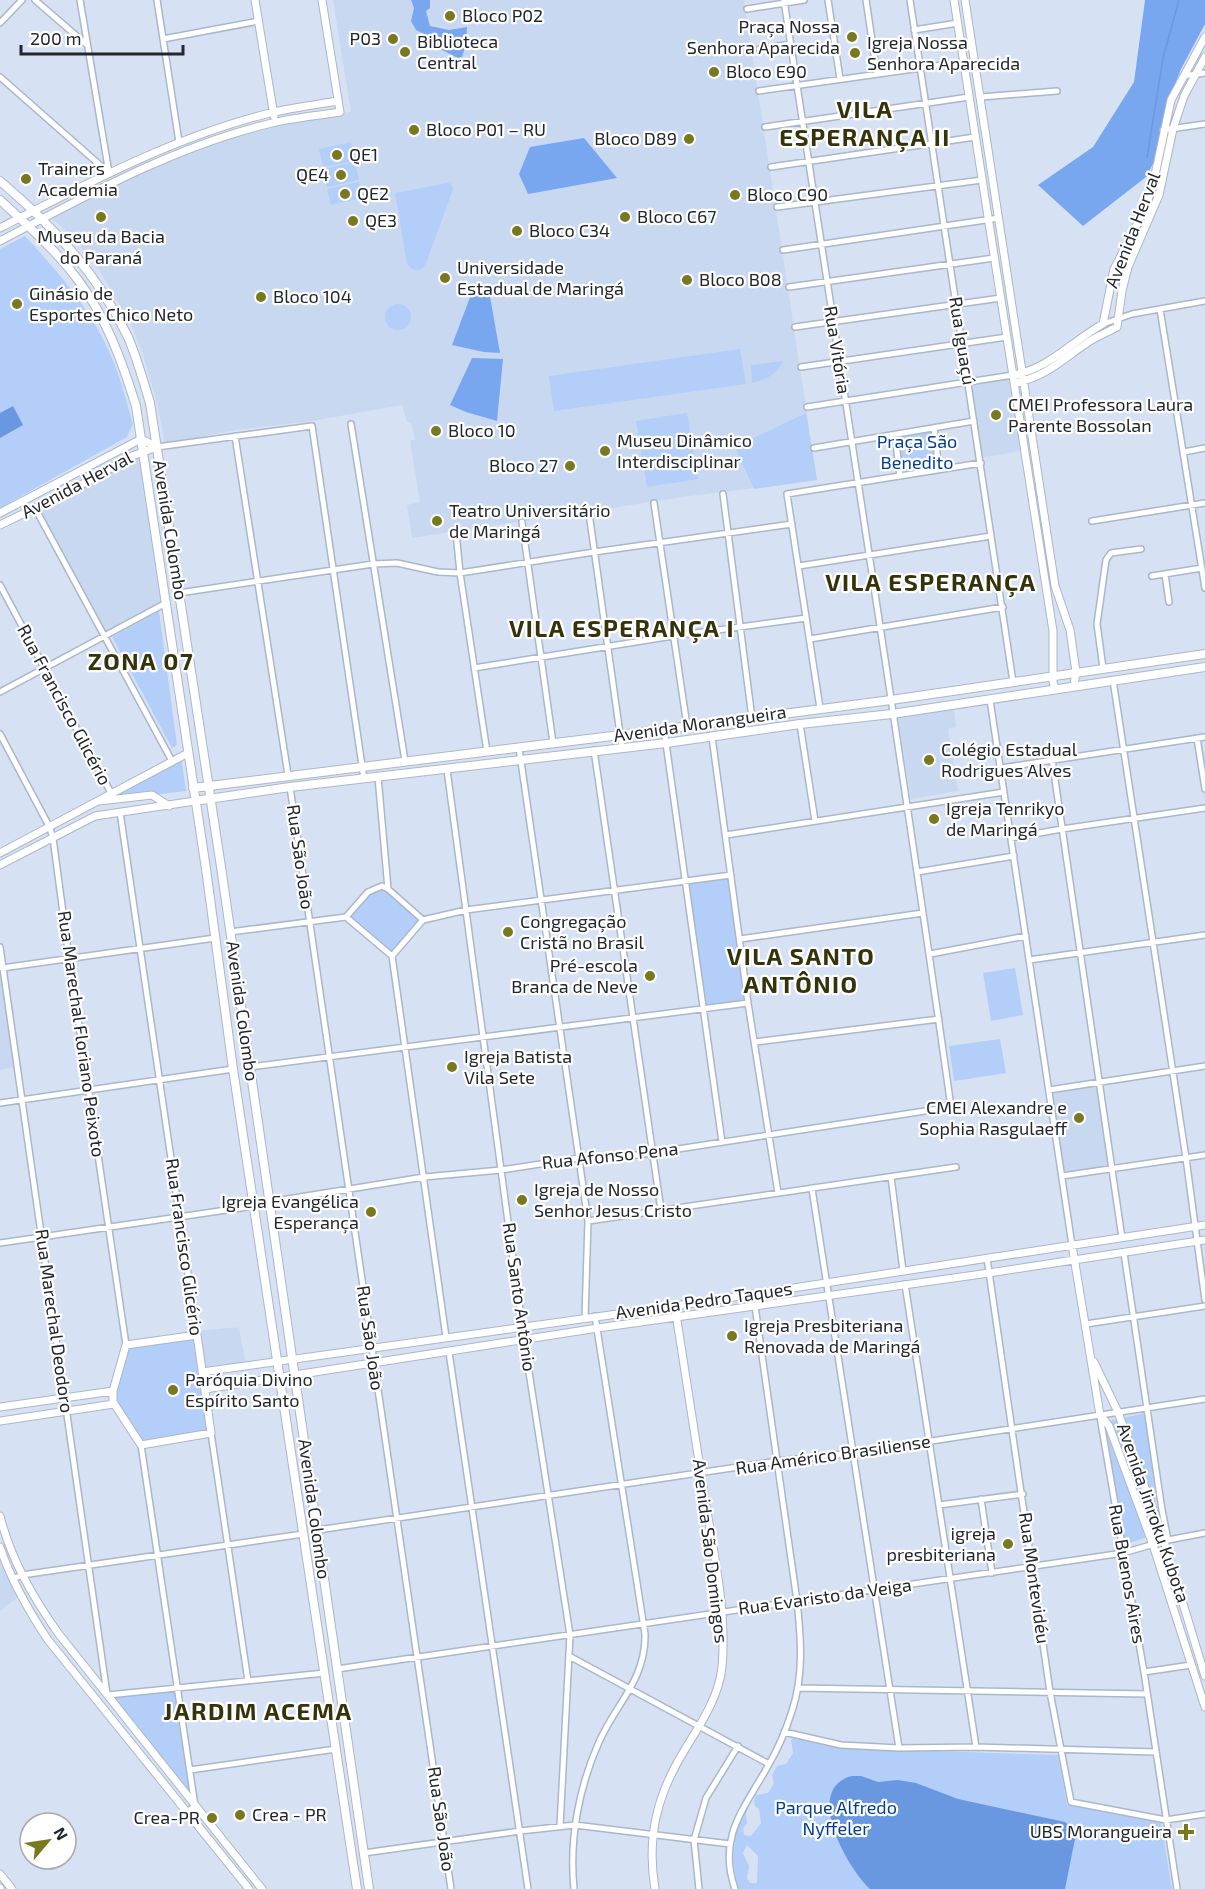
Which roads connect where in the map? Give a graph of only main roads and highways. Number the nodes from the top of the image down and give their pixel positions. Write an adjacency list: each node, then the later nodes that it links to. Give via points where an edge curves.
1 (255, 0): 8 (main road)
2 (322, 0): 7 (main road)
3 (954, 0): 21 (main road)
4 (965, 0): 20 (main road)
5 (1205, 37): 20 (main road, Avenida Herval, via 1171,100 1152,189 1114,269 1103,324)
6 (1205, 57): 20 (main road, Avenida Herval, via 1184,96 1159,195 1128,267 1118,324 1050,370)
7 (338, 101): 8 (main road); 9 (main road, via 340,112)
8 (273, 112): 9 (main road); 10 (main road)
9 (275, 122): 11 (main road)
10 (211, 130): 11 (main road); 14 (main road, via 109,173)
11 (229, 135): 16 (main road, via 146,167)
12 (0, 181): 14 (main road, Avenida Colombo)
13 (0, 201): 15 (main road, Avenida Colombo)
14 (34, 211): 15 (main road); 16 (main road, Avenida Colombo)
15 (20, 218): 17 (main road, Avenida Colombo); 18 (main road)
16 (41, 218): 17 (main road); 23 (main road, Avenida Colombo, via 83,263 127,336 150,403)
17 (27, 226): 19 (main road); 22 (main road, Avenida Colombo, via 60,258 98,311 125,371)
18 (0, 228)
19 (0, 241)
20 (1024, 377): 21 (main road); 30 (main road)
21 (1013, 379): 29 (main road)
22 (141, 439): 23 (main road, Avenida Herval); 24 (main road, Avenida Colombo); 25 (main road, Avenida Herval)
23 (158, 447): 24 (main road, Avenida Herval); 31 (main road, Avenida Colombo)
24 (144, 451): 26 (main road, Avenida Herval); 32 (main road, Avenida Colombo)
25 (77, 473): 26 (main road); 27 (main road, Avenida Herval)
26 (72, 490): 28 (main road, Avenida Herval)
27 (0, 513)
28 (0, 525)
29 (1036, 525): 30 (main road); 35 (main road)
30 (1047, 528): 36 (main road, via 1055,586)
31 (174, 558): 32 (main road); 33 (main road, Avenida Colombo)
32 (160, 560): 34 (main road, Avenida Colombo)
33 (176, 568): 34 (main road); 45 (main road, Avenida Colombo)
34 (161, 570): 46 (main road, Avenida Colombo)
35 (1054, 637): 36 (main road); 40 (main road)
36 (1072, 637): 39 (main road)
37 (1205, 654): 39 (main road, Avenida Morangueira)
38 (1205, 667): 42 (main road, Avenida Morangueira)
39 (1076, 672): 40 (main road, Avenida Morangueira); 42 (main road)
40 (1053, 676): 41 (main road, Avenida Morangueira); 43 (main road)
41 (1013, 682): 44 (main road); 49 (main road, Avenida Morangueira)
42 (1074, 685): 43 (main road, Avenida Morangueira)
43 (1055, 688): 51 (main road, Avenida Morangueira, via 892,714)
44 (1007, 689)
45 (196, 700): 46 (main road); 47 (main road, Avenida Colombo)
46 (181, 703): 48 (main road, Avenida Colombo)
47 (202, 746): 48 (main road); 49 (main road, Avenida Colombo)
48 (188, 753): 50 (main road, Avenida Colombo); 53 (main road)
49 (208, 786): 50 (main road, Avenida Morangueira); 51 (main road, Avenida Colombo)
50 (194, 788): 52 (main road, Avenida Colombo)
51 (210, 798): 52 (main road, Avenida Morangueira); 57 (main road, Avenida Colombo)
52 (195, 801): 54 (main road); 58 (main road, Avenida Colombo)
53 (94, 802): 54 (main road, via 152,795); 55 (main road)
54 (169, 806): 56 (main road, via 95,816)
55 (0, 853)
56 (0, 865)
57 (221, 867): 58 (main road); 60 (main road, Avenida Colombo)
58 (206, 869): 59 (main road, Avenida Colombo)
59 (226, 1010): 60 (main road); 61 (main road, Avenida Colombo)
60 (242, 1020): 62 (main road, Avenida Colombo)
61 (246, 1148): 62 (main road); 71 (main road, Avenida Colombo)
62 (262, 1157): 70 (main road, Avenida Colombo)
63 (1205, 1225): 65 (main road, Avenida Pedro Taques)
64 (1201, 1241): 66 (main road, Avenida Pedro Taques)
65 (1072, 1245): 66 (main road, Rua Buenos Aires); 67 (main road, Avenida Pedro Taques)
66 (1074, 1260): 68 (main road, Avenida Pedro Taques); 69 (main road, Rua Buenos Aires)
67 (675, 1306): 68 (main road, Avenida São Domingos); 70 (main road, Avenida Pedro Taques)
68 (676, 1316): 73 (main road, Avenida Pedro Taques); 98 (main road, Avenida São Domingos, via 722,1612 722,1670 699,1727 664,1787 653,1836)
69 (1091, 1355): 79 (main road, Rua Buenos Aires); 87 (main road, Avenida Jinroku Kubota, via 1118,1413 1166,1540)
70 (292, 1359): 71 (main road, Avenida Pedro Taques); 73 (main road, Avenida Colombo)
71 (277, 1361): 72 (main road, Avenida Pedro Taques); 74 (main road, Avenida Colombo)
72 (202, 1372): 75 (main road, Rua Francisco Glicério); 76 (main road, Rua Francisco Glicério, via 197,1335 126,1345)
73 (294, 1376): 74 (main road, Avenida Pedro Taques); 84 (main road, Avenida Colombo)
74 (279, 1378): 75 (main road, Avenida Pedro Taques); 83 (main road, Avenida Colombo)
75 (205, 1389): 77 (main road, Rua Francisco Glicério, via 211,1433 141,1445)
76 (113, 1391): 77 (main road); 78 (main road)
77 (114, 1404): 80 (main road)
78 (0, 1407)
79 (1100, 1415): 89 (main road, Avenida Jinroku Kubota, via 1109,1426 1153,1545)
80 (0, 1421)
81 (0, 1516): 95 (main road, via 37,1603)
82 (0, 1546): 94 (main road, via 28,1610 48,1640)
83 (313, 1593): 84 (main road); 85 (main road, Avenida Colombo)
84 (326, 1593): 86 (main road, Avenida Colombo)
85 (315, 1603): 86 (main road); 90 (main road, Avenida Colombo)
86 (327, 1604): 91 (main road, Avenida Colombo)
87 (1203, 1662): 88 (main road, Avenida Jinroku Kubota)
88 (1205, 1674)
89 (1205, 1707)
90 (339, 1767): 91 (main road); 96 (main road, Avenida Colombo)
91 (353, 1775): 97 (main road, Avenida Colombo)
92 (0, 1874): 93 (main road)
93 (12, 1889)
94 (249, 1889)
95 (262, 1889)
96 (357, 1889)
97 (369, 1889)
98 (655, 1889)

